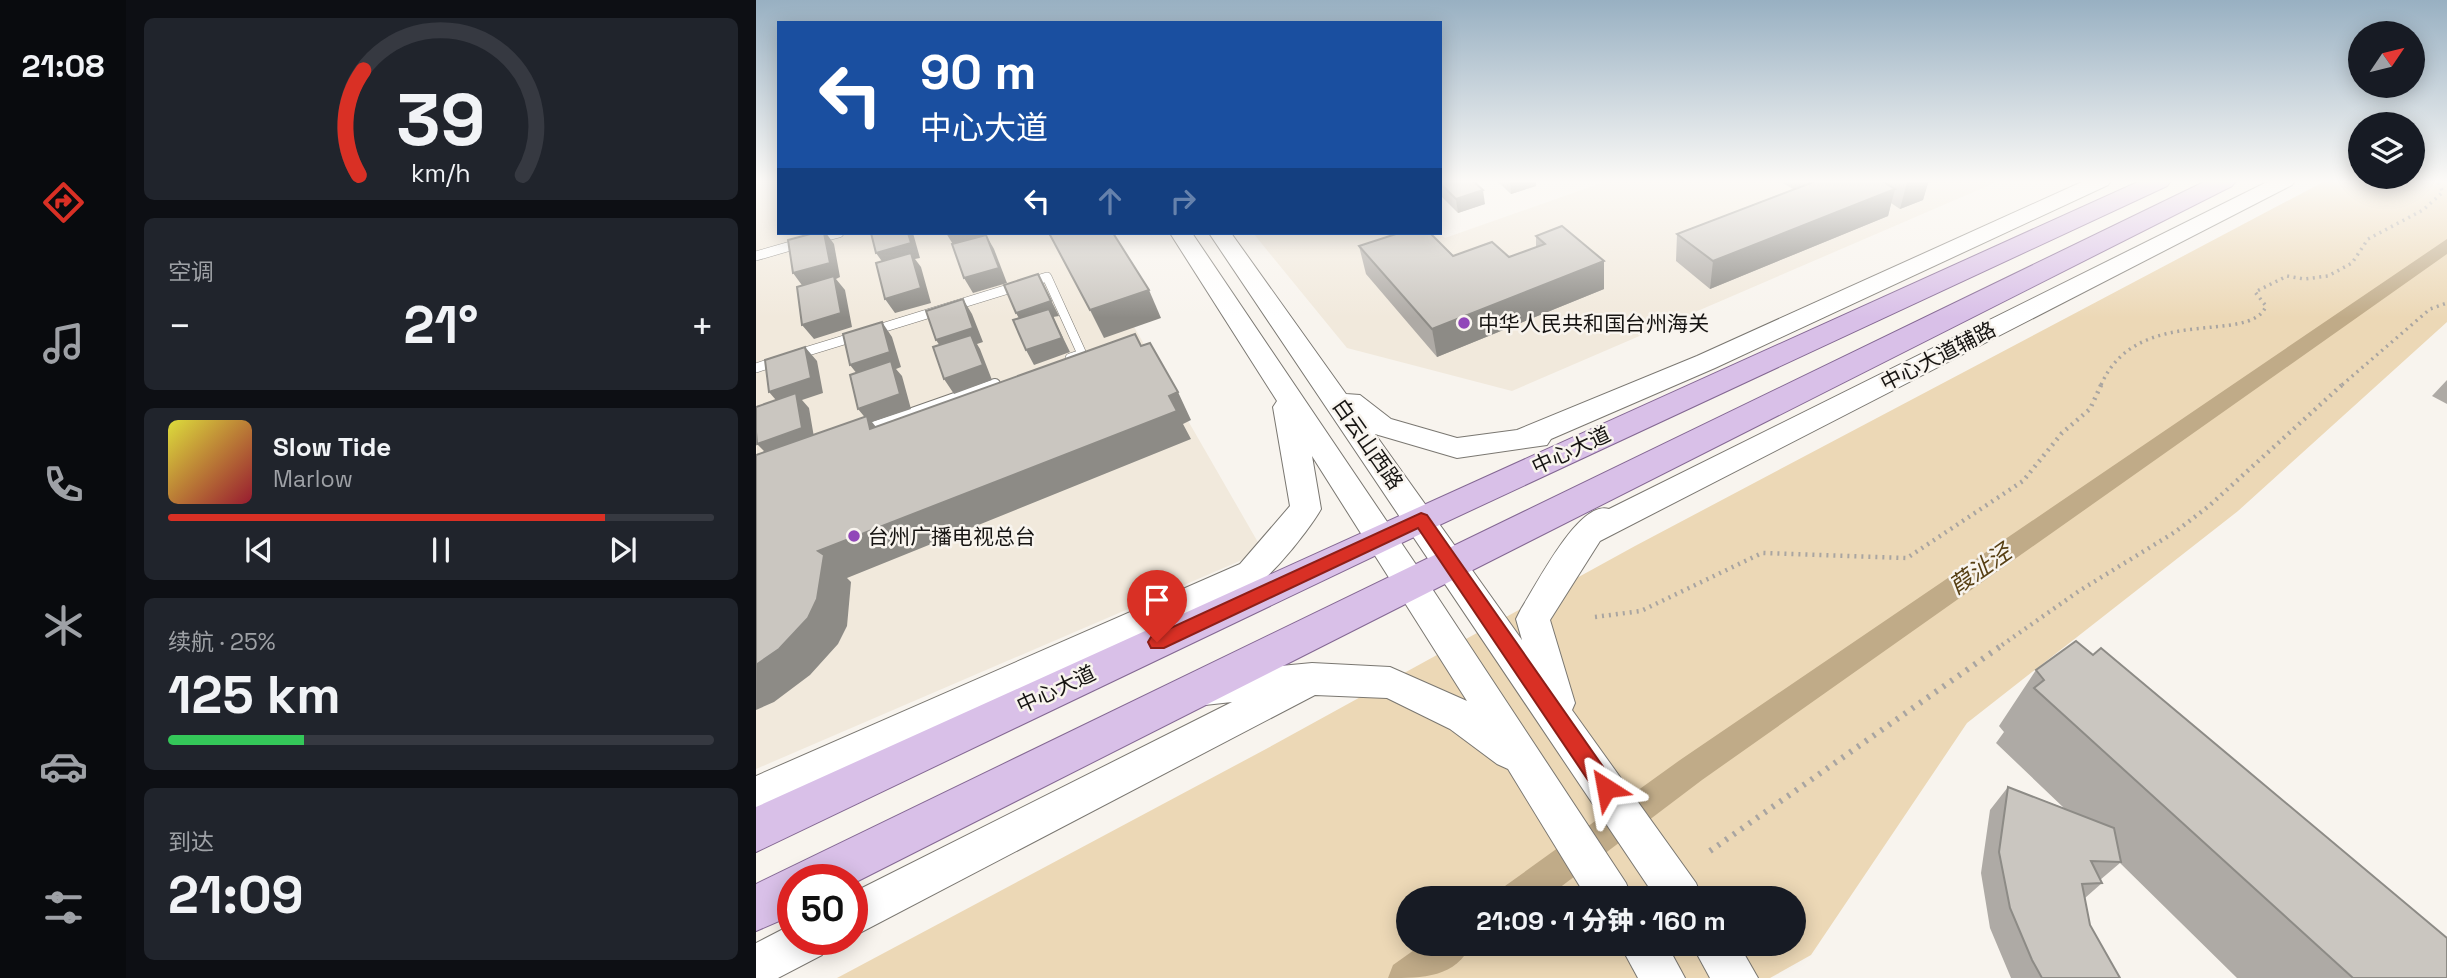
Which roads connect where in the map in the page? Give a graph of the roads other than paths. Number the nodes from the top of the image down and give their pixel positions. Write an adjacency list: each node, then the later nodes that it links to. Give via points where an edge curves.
1 (2001, 227): 16 (main road, via 1706,362)
2 (2059, 227): 14 (main road, 中心大道)
3 (2133, 227): 17 (main road)
4 (2195, 227): 19 (main road, 中心大道辅路)
5 (832, 235): 8 (lane)
6 (1182, 235): 13 (main road, 白云山西路)
7 (1221, 235): 11 (main road, 白云山西路)
8 (756, 256)
9 (1056, 363): 10 (lane, via 1082,354 1047,277)
10 (756, 368)
11 (1323, 380): 16 (main road, 中心大道, via 1381,426 1457,448); 18 (main road, 白云山西路)
12 (1004, 381): 15 (lane)
13 (1280, 383): 20 (main road, 白云山西路); 22 (main road, 白云山西路, via 1296,442 1306,509)
14 (1624, 426): 16 (main road, 中心大道); 18 (main road, 中心大道)
15 (847, 436)
16 (1519, 441)
17 (1639, 474): 19 (main road); 21 (main road)
18 (1421, 519): 20 (main road, 中心大道); 21 (main road, 白云山西路)
19 (1590, 532): 27 (main road, via 1533,619)
20 (1381, 538): 23 (main road, 白云山西路); 24 (main road, 中心大道)
21 (1452, 565): 23 (main road); 27 (main road, 白云山西路)
22 (1251, 573): 24 (main road, 白云山西路); 29 (main road)
23 (1412, 584): 26 (main road); 28 (main road, 白云山西路)
24 (1157, 642): 30 (main road, 中心大道)
25 (1311, 679): 26 (main road); 28 (main road, via 1390,683 1463,717); 36 (main road)
26 (1198, 690): 31 (main road)
27 (1564, 727): 33 (main road, 白云山西路)
28 (1536, 779): 32 (main road, 白云山西路)
29 (756, 794)
30 (756, 830)
31 (845, 864)
32 (1603, 886)
33 (1673, 886)
34 (777, 898): 35 (main road)
35 (756, 908)
36 (868, 908)
37 (778, 955): 40 (main road)
38 (1649, 956): 41 (main road)
39 (1721, 956): 42 (main road)
40 (756, 966)
41 (1663, 978)
42 (1736, 978)

